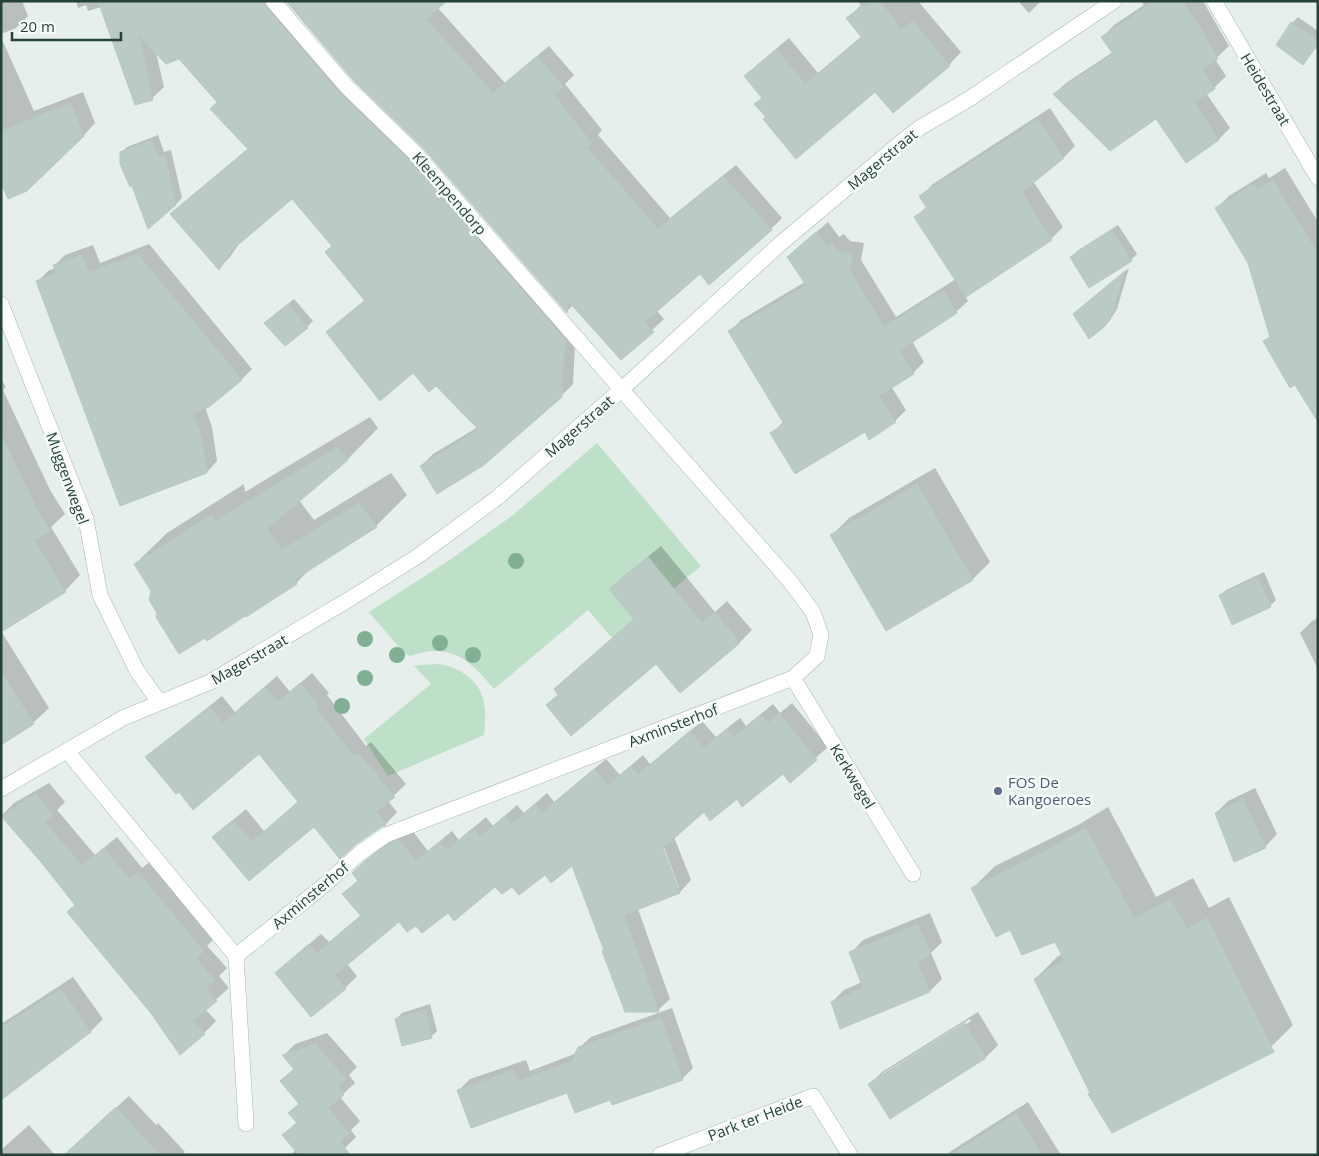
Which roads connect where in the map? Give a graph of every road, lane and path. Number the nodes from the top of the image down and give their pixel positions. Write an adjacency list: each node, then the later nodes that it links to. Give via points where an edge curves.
1 (272, 1): 6 (street, Kleempendorp, via 347,87 415,153)
2 (1114, 1): 6 (street, Magerstraat, via 905,139 780,244)
3 (1214, 1): 4 (street, Heidestraat)
4 (1318, 178)
5 (1, 304): 8 (street, Muggenwegel, via 86,518 100,595 137,671)
6 (621, 390): 7 (street, Axminsterhof, via 789,580 813,612 821,635 817,656); 8 (street, Magerstraat, via 497,498 418,556 210,682)
7 (793, 678): 11 (street, Kerkwegel); 12 (street, Axminsterhof, via 386,835)
8 (160, 703): 9 (street, Magerstraat, via 123,718)
9 (67, 751): 10 (street, Magerstraat); 12 (street)
10 (1, 789)
11 (912, 874)
12 (236, 956): 13 (street)
13 (246, 1124)
14 (660, 1155): 15 (street, Park ter Heide, via 813,1096)
15 (850, 1155)

